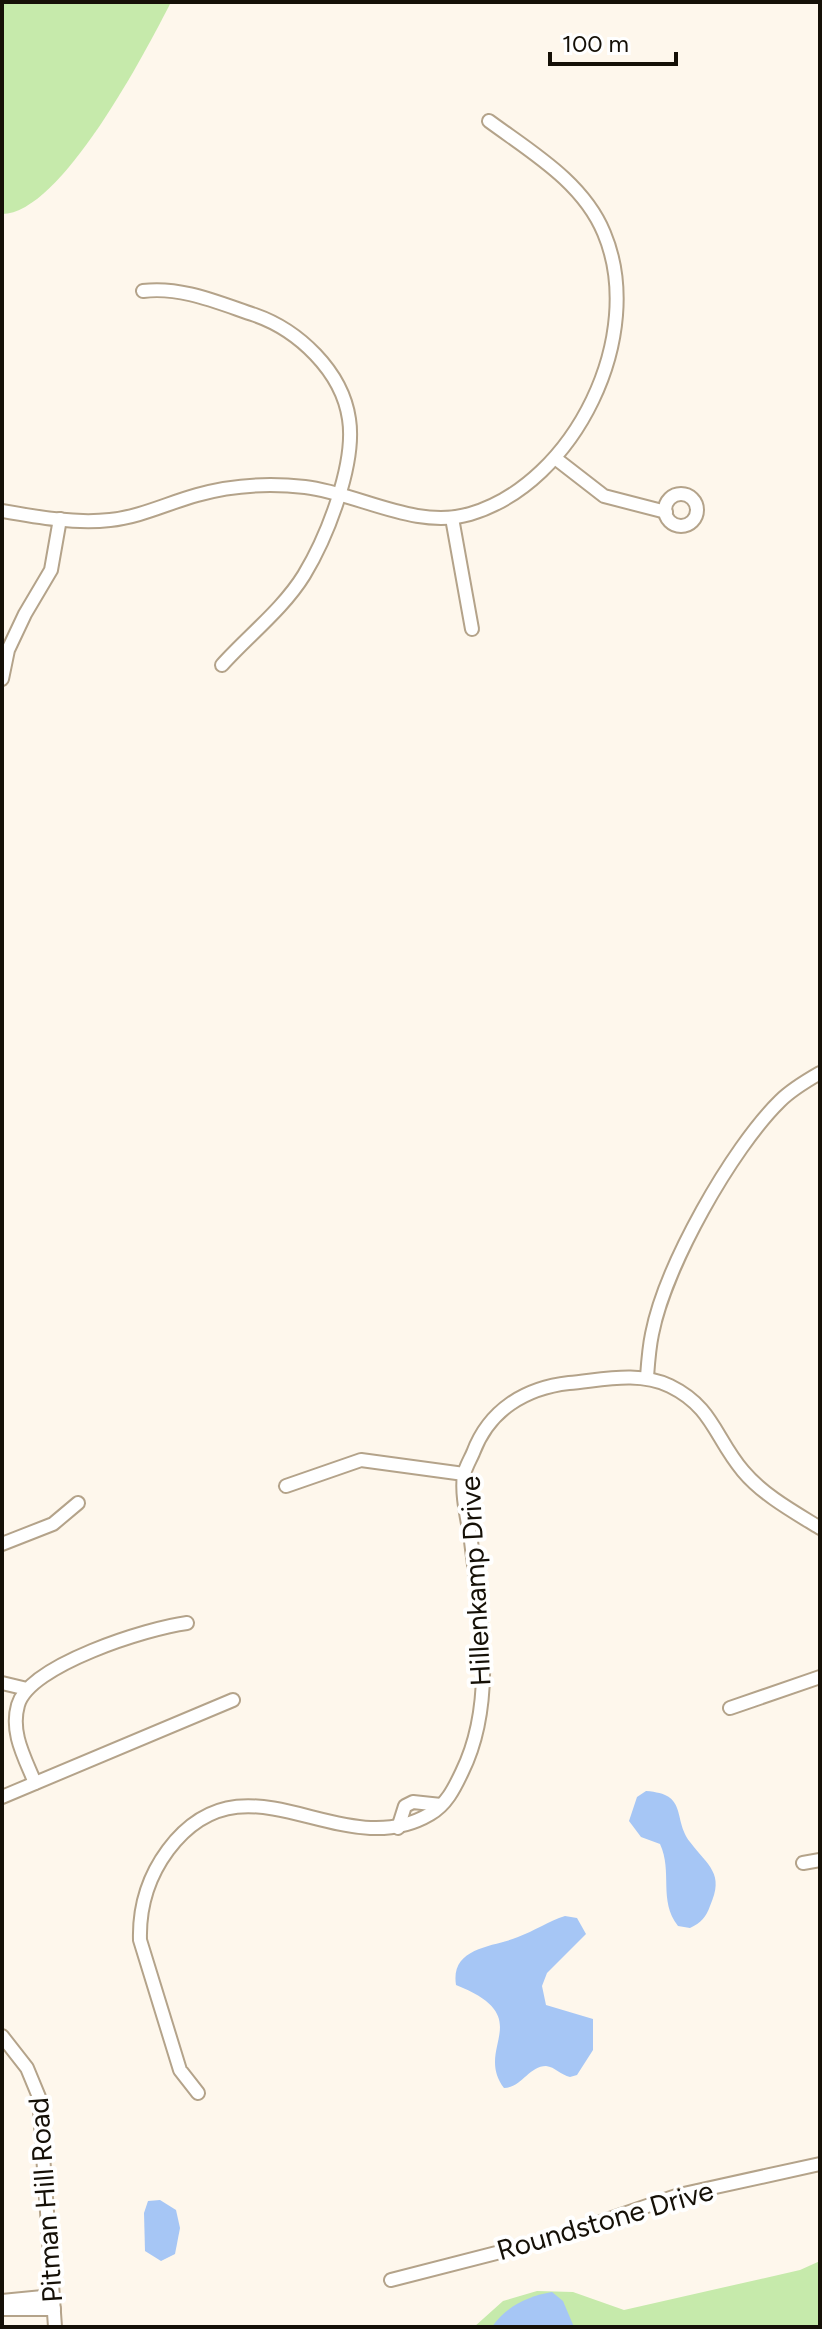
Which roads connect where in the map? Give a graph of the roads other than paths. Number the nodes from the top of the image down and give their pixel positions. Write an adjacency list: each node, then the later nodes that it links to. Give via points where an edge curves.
1 (489, 121): 3 (street, via 565,178 591,208 612,256 616,314 603,377)
2 (143, 291): 4 (street, via 162,289 233,308 276,322 305,342 340,392 349,418 349,450)
3 (555, 458): 6 (street, via 604,496); 7 (street, via 508,498)
4 (338, 496): 7 (street); 8 (street, via 307,487 249,485 111,520); 10 (street, via 303,577)
5 (2, 511): 8 (street)
6 (666, 512)
7 (452, 518): 9 (street)
8 (60, 519): 11 (street, via 51,570 8,650)
9 (472, 629)
10 (222, 665)
11 (2, 679)
12 (820, 1073): 13 (street, via 780,1100 703,1210 679,1254 663,1300 652,1333)
13 (647, 1377): 14 (street, Hillenkamp Drive, via 555,1385 515,1399 480,1433); 17 (street, Hillenkamp Drive, via 688,1396 708,1414 742,1470)
14 (464, 1474): 15 (street, via 361,1460); 29 (street, Hillenkamp Drive, via 483,1681 470,1756)
15 (286, 1486)
16 (78, 1503): 18 (street, via 53,1524)
17 (820, 1528)
18 (2, 1544)
19 (187, 1623): 22 (street, via 160,1627 51,1670)
20 (820, 1677): 25 (street)
21 (2, 1683): 22 (street)
22 (27, 1689): 26 (street)
23 (233, 1700): 27 (street)
24 (2, 1707): 26 (street)
25 (730, 1708)
26 (17, 1714): 27 (street, via 15,1730)
27 (35, 1783): 28 (street)
28 (2, 1797)
29 (441, 1805): 30 (street, Hillenkamp Drive); 30 (street, via 405,1806)
30 (398, 1828): 34 (street, Hillenkamp Drive, via 357,1828 233,1805 210,1811 184,1829 165,1853 148,1884 139,1917 140,1940 180,2070)
31 (820, 1860): 32 (street)
32 (803, 1863)
33 (2, 2036): 38 (street, Pitman Hill Road, via 27,2068 39,2097)
34 (198, 2093)
35 (820, 2164): 36 (street, Roundstone Drive, via 679,2195 551,2239)
36 (391, 2280)
37 (2, 2301): 38 (street)
38 (53, 2302): 39 (street); 40 (street, Pitman Hill Road)
39 (2, 2309)
40 (55, 2327)

